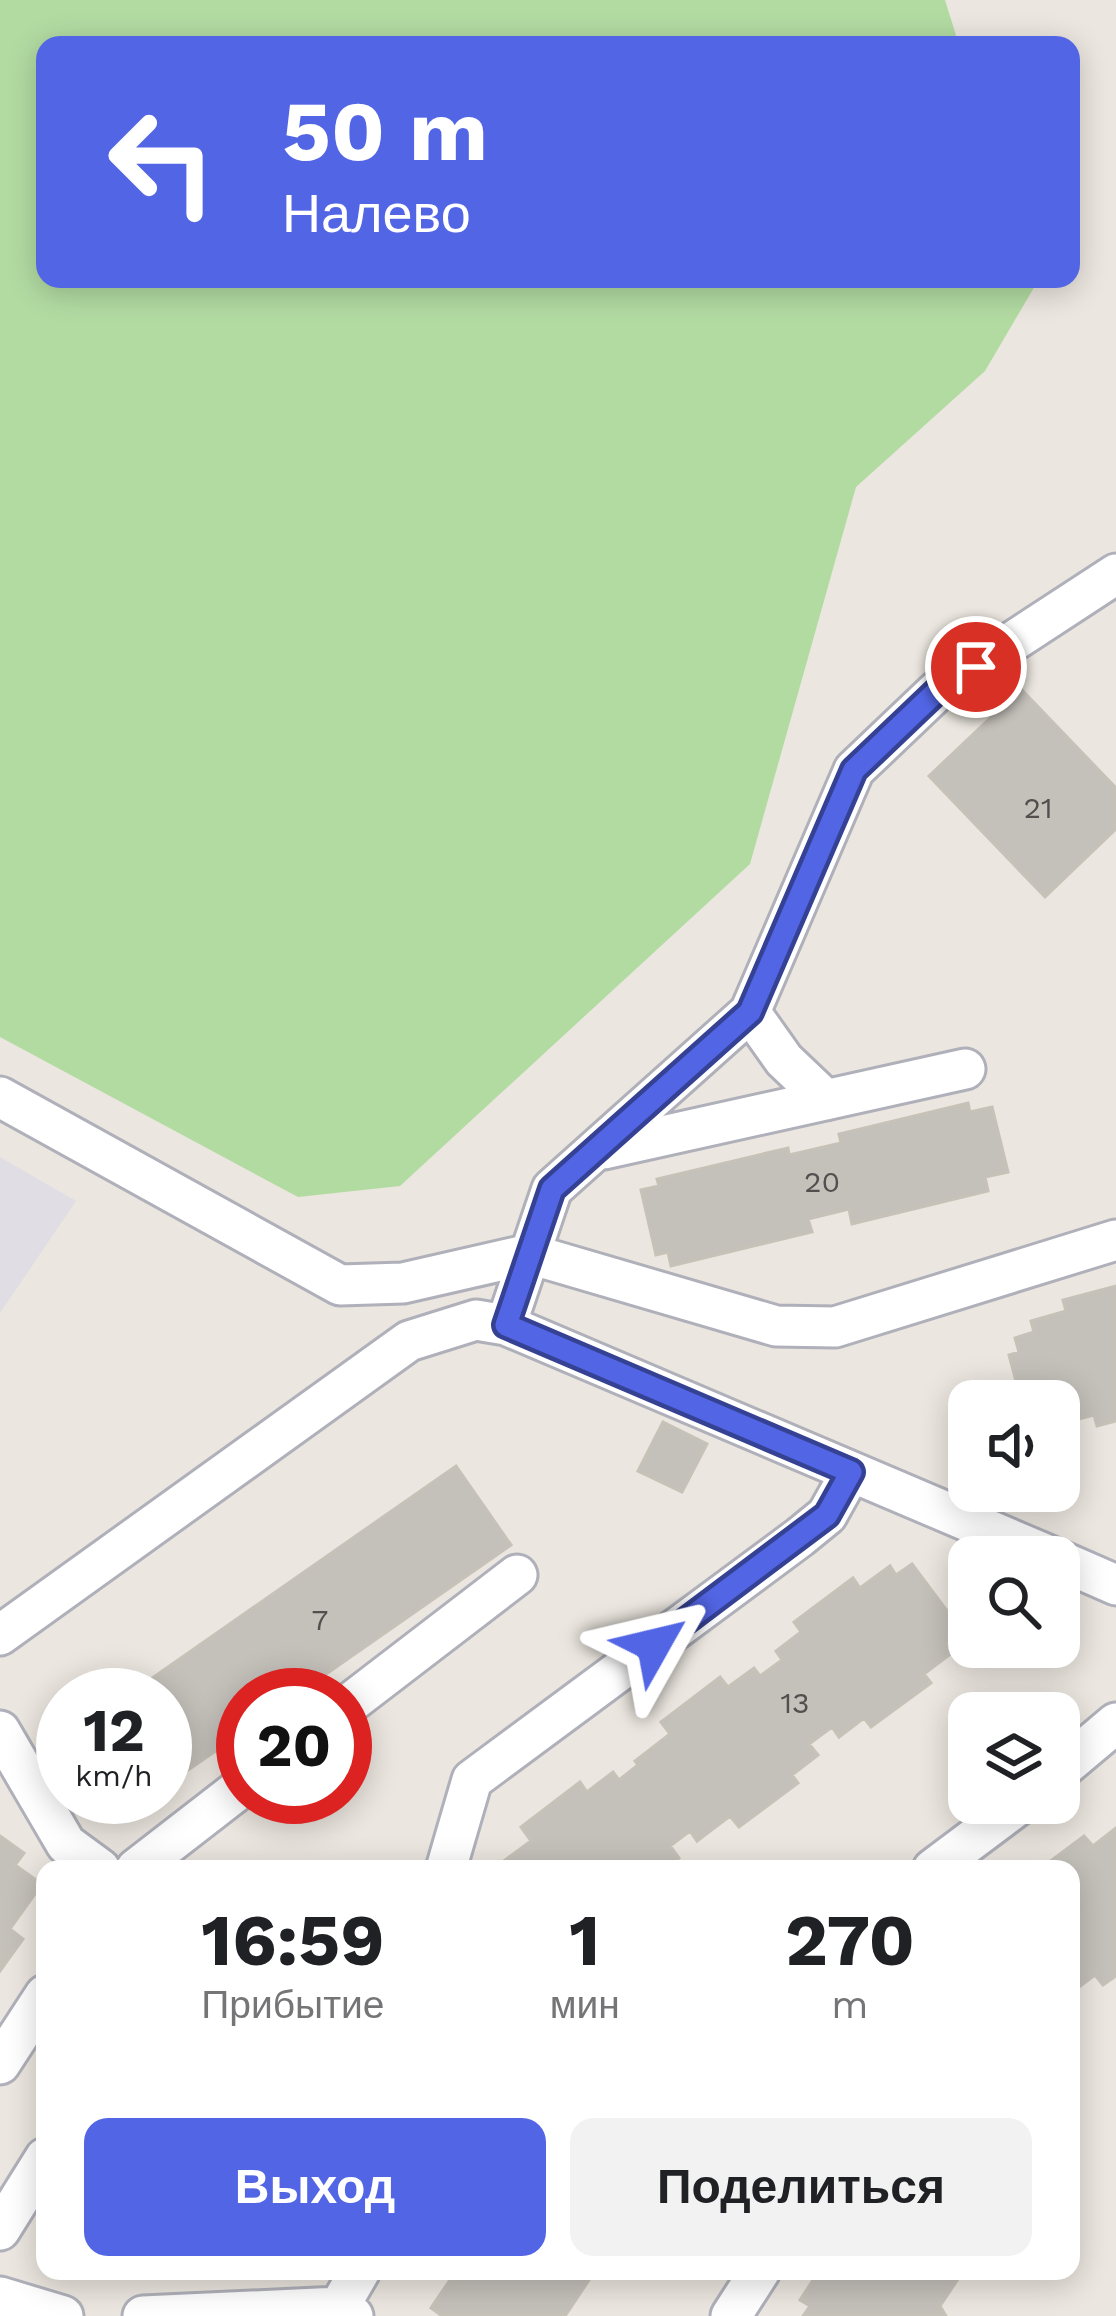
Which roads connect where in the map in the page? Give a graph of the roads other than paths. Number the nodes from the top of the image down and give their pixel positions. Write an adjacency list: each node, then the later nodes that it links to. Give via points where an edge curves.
1 (1108, 594): 2 (lane, via 937,691 854,770)
2 (750, 1012): 5 (lane); 6 (lane)
3 (965, 1069): 5 (lane)
4 (0, 1097): 8 (lane, via 340,1285 403,1283)
5 (826, 1100): 6 (lane)
6 (599, 1150): 8 (lane, via 552,1189)
7 (1116, 1240): 8 (lane, via 835,1327 776,1326)
8 (530, 1254): 9 (lane)
9 (506, 1325): 10 (lane); 15 (lane, via 476,1320 409,1341)
10 (851, 1472): 11 (lane); 24 (lane, via 814,1526 472,1780)
11 (1004, 1536)
12 (1080, 1569): 14 (lane)
13 (517, 1575): 16 (lane)
14 (1116, 1585)
15 (0, 1635)
16 (372, 1686)
17 (1116, 1723): 19 (lane)
18 (0, 1731): 22 (lane, via 66,1844)
19 (1080, 1754)
20 (216, 1807): 23 (lane)
21 (993, 1824): 25 (lane)
22 (88, 1860)
23 (148, 1860)
24 (449, 1860)
25 (945, 1860)
26 (36, 2009): 27 (lane)
27 (0, 2065)
28 (36, 2172): 29 (lane)
29 (0, 2230)
30 (357, 2280): 33 (lane)
31 (754, 2280): 36 (lane)
32 (0, 2297): 34 (lane)
33 (346, 2312): 35 (lane)
34 (63, 2316)
35 (143, 2316)
36 (731, 2316)

